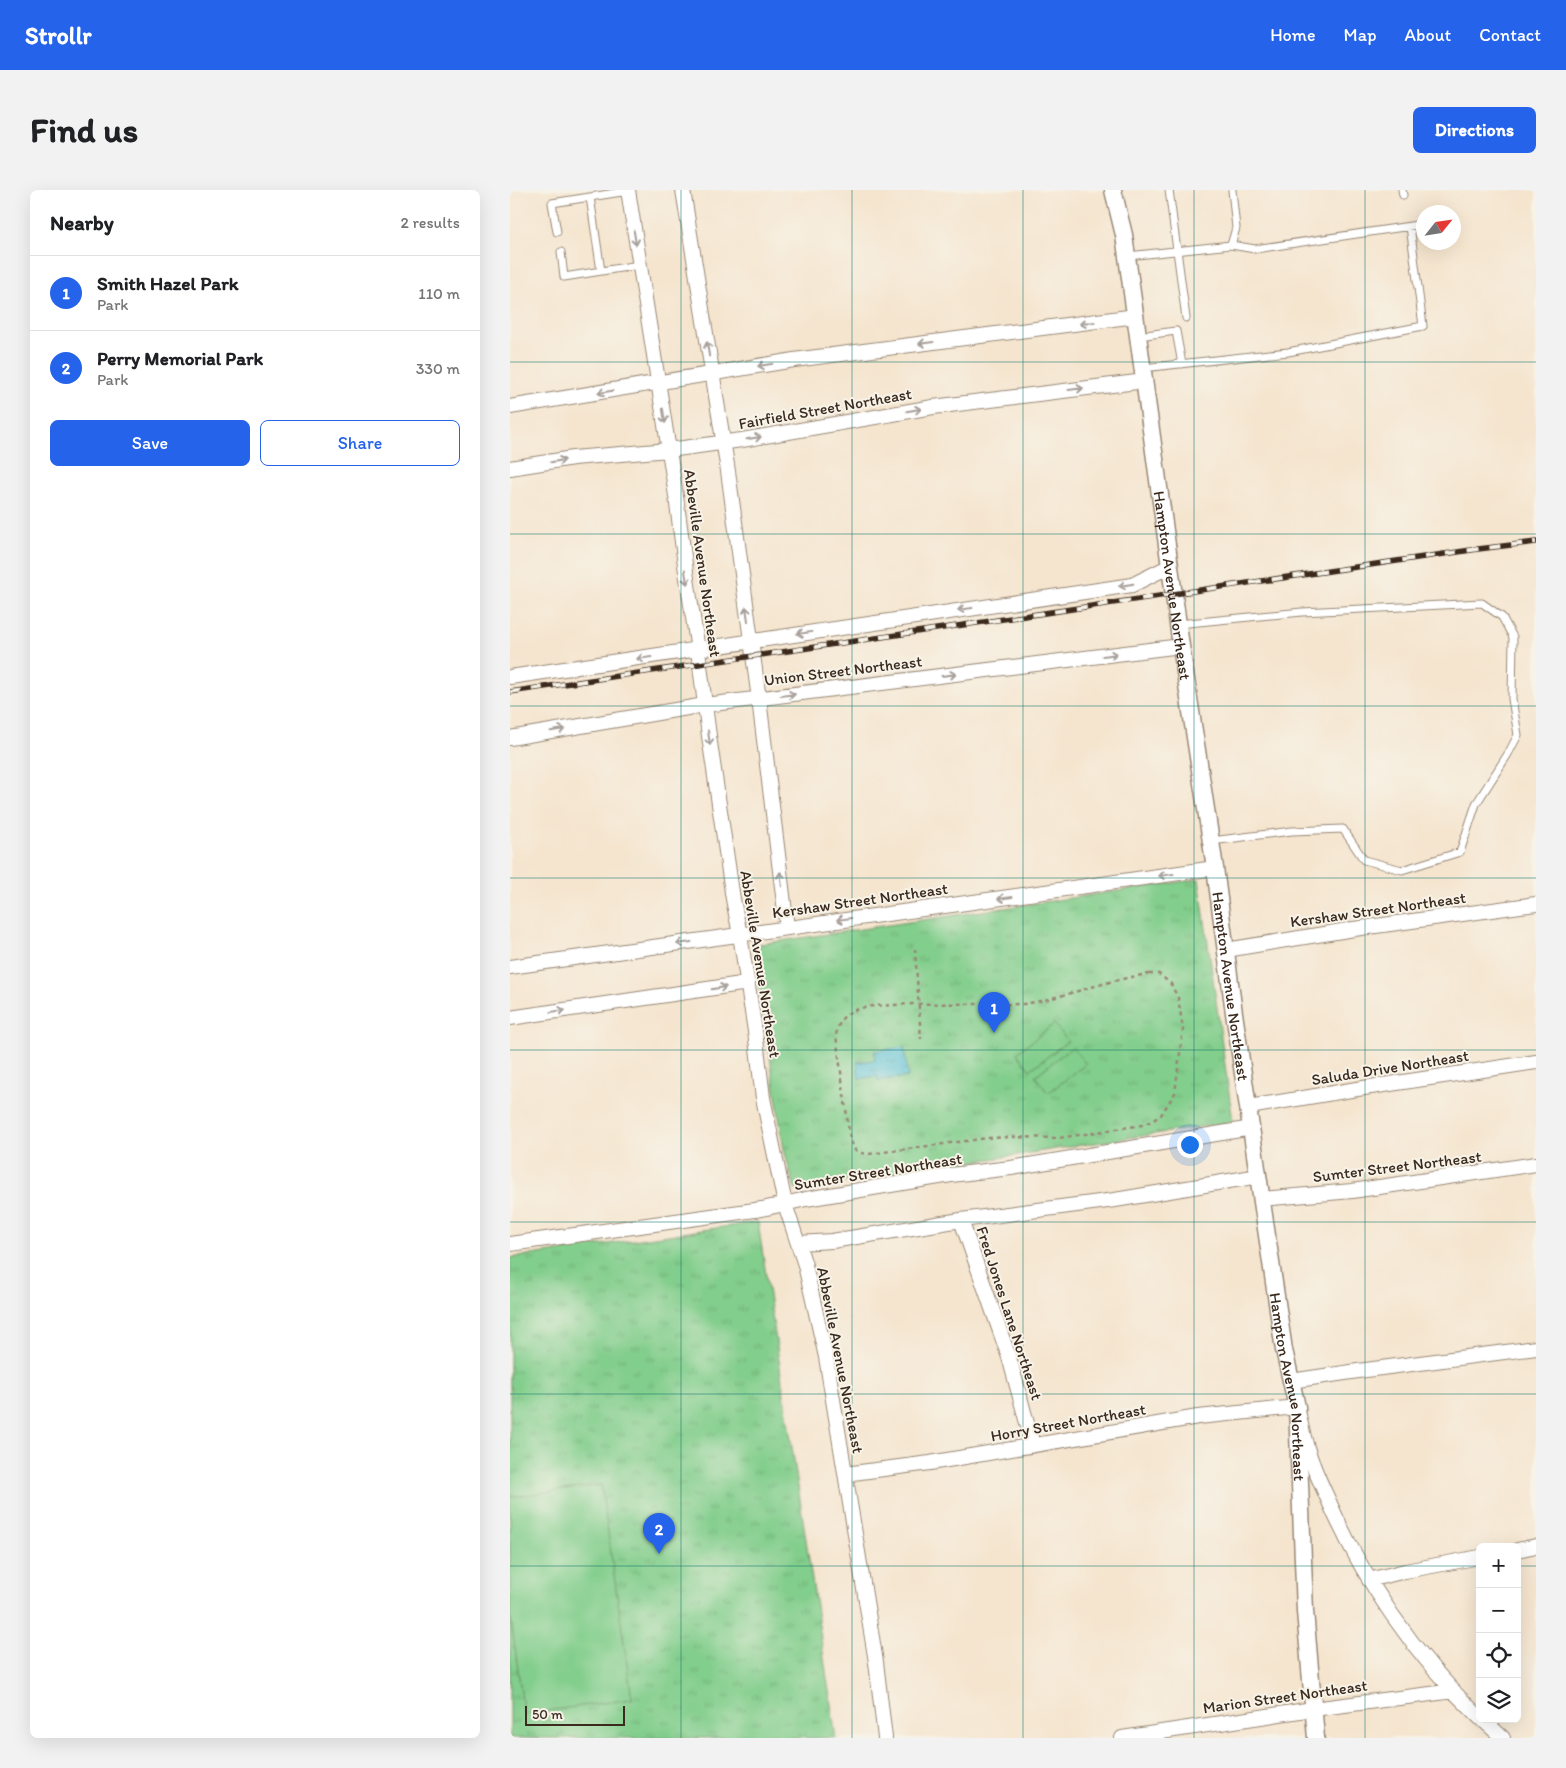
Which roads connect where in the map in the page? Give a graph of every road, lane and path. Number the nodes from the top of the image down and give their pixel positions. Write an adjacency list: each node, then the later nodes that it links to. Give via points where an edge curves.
1 (628, 190): 7 (lane); 16 (street, Abbeville Avenue Northeast, one-way to 16)
2 (683, 190): 22 (street, Abbeville Avenue Northeast, one-way to 2)
3 (1113, 190): 11 (street, Hampton Avenue Northeast)
4 (1123, 190): 11 (street, Hampton Avenue Northeast)
5 (1169, 190): 13 (lane)
6 (1232, 190): 12 (lane, via 1236,228)
7 (590, 197): 10 (lane, via 552,203); 17 (lane)
8 (1416, 225): 9 (lane)
9 (1410, 226): 12 (lane, via 1255,249); 21 (lane, via 1423,326 1288,352)
10 (557, 232)
11 (1124, 235): 15 (street, Hampton Avenue Northeast)
12 (1231, 244): 13 (lane)
13 (1178, 251): 15 (lane); 19 (lane)
14 (561, 252): 17 (lane, via 564,276)
15 (1127, 256): 18 (street, Hampton Avenue Northeast)
16 (639, 265): 17 (lane); 24 (street, Abbeville Avenue Northeast)
17 (601, 271)
18 (1136, 316): 20 (street, Hampton Avenue Northeast); 22 (street, one-way to 22)
19 (1186, 318)
20 (1138, 336): 21 (lane, via 1176,331); 23 (street, Hampton Avenue Northeast)
21 (1182, 364): 23 (lane)
22 (712, 374): 24 (street); 26 (street, Abbeville Avenue Northeast)
23 (1144, 374): 26 (street, Fairfield Street Northeast, one-way to 23); 29 (street, Hampton Avenue Northeast)
24 (659, 383): 25 (street, one-way to 25); 27 (street, Abbeville Avenue Northeast, one-way to 27)
25 (510, 407)
26 (723, 442): 27 (street, Fairfield Street Northeast); 31 (street, Abbeville Avenue Northeast, one-way to 26)
27 (669, 450): 28 (street, Fairfield Street Northeast, one-way to 27, via 573,458); 33 (street, Abbeville Avenue Northeast, one-way to 33)
28 (510, 468)
29 (1170, 566): 30 (street, Hampton Avenue Northeast); 31 (street, one-way to 31, via 1132,585)
30 (1178, 624): 32 (street, Hampton Avenue Northeast); 38 (lane, via 1302,612 1482,602 1502,617 1513,637 1512,698 1518,735 1476,804 1460,852 1402,870 1364,860 1342,828)
31 (751, 641): 33 (street); 35 (street, Abbeville Avenue Northeast)
32 (1181, 646): 35 (street, Union Street Northeast, one-way to 32); 38 (street, Hampton Avenue Northeast)
33 (698, 650): 34 (street, one-way to 34); 36 (street, Abbeville Avenue Northeast)
34 (510, 677)
35 (759, 698): 36 (street, Union Street Northeast); 41 (street, Abbeville Avenue Northeast, one-way to 35)
36 (705, 705): 37 (street, Union Street Northeast, one-way to 36); 42 (street, Abbeville Avenue Northeast, one-way to 42)
37 (510, 738)
38 (1210, 841): 39 (street, Hampton Avenue Northeast)
39 (1215, 868): 41 (street, Kershaw Street Northeast, one-way to 41); 44 (street, Hampton Avenue Northeast)
40 (1536, 904): 44 (street, Kershaw Street Northeast)
41 (788, 928): 42 (street, Kershaw Street Northeast)
42 (740, 935): 45 (street, Kershaw Street Northeast, one-way to 45); 46 (street, Abbeville Avenue Northeast)
43 (916, 949): 47 (path)
44 (1226, 950): 51 (street, Hampton Avenue Northeast)
45 (510, 967)
46 (748, 983): 48 (street, one-way to 46); 56 (street, Abbeville Avenue Northeast, via 763,1098)
47 (919, 1004): 47 (path, via 1024,1004 1122,978 1159,974 1171,984 1178,998 1183,1023 1175,1093 1161,1115 1142,1125 1059,1138 1011,1136 869,1154 854,1150 836,1035 838,1026 842,1018 860,1008); 49 (path)
48 (510, 1018)
49 (921, 1038)
50 (1536, 1062): 51 (street, Saluda Drive Northeast)
51 (1249, 1107): 52 (street, Hampton Avenue Northeast)
52 (1252, 1128): 54 (street, Hampton Avenue Northeast); 56 (street, Sumter Street Northeast)
53 (1536, 1164): 55 (street, Sumter Street Northeast, via 1352,1191)
54 (1259, 1176): 55 (street, Hampton Avenue Northeast); 57 (street, via 1115,1200)
55 (1262, 1199): 61 (street, Hampton Avenue Northeast)
56 (785, 1204): 58 (street, Abbeville Avenue Northeast); 59 (street, Sumter Street Northeast)
57 (961, 1220): 58 (street, via 832,1241); 63 (street, Fred Jones Lane Northeast, via 1009,1358)
58 (798, 1243): 64 (street, Abbeville Avenue Northeast, via 826,1357)
59 (510, 1244)
60 (1536, 1348): 61 (street)
61 (1291, 1381): 62 (street, Hampton Avenue Northeast)
62 (1297, 1407): 63 (street, Horry Street Northeast, via 1198,1417); 68 (street, via 1319,1480); 70 (street, Hampton Avenue Northeast, via 1305,1611)
63 (1033, 1446): 64 (street, Horry Street Northeast)
64 (845, 1474): 73 (street, Abbeville Avenue Northeast)
65 (1536, 1546): 66 (street)
66 (1521, 1549)
67 (1476, 1558): 68 (street)
68 (1369, 1580): 69 (street, via 1415,1646)
69 (1454, 1691): 70 (street, Marion Street Northeast); 71 (street)
70 (1313, 1709): 74 (street, Marion Street Northeast); 75 (street, Hampton Avenue Northeast)
71 (1476, 1713)
72 (1486, 1723): 76 (street)
73 (885, 1738)
74 (1122, 1738)
75 (1316, 1738)
76 (1503, 1738)

